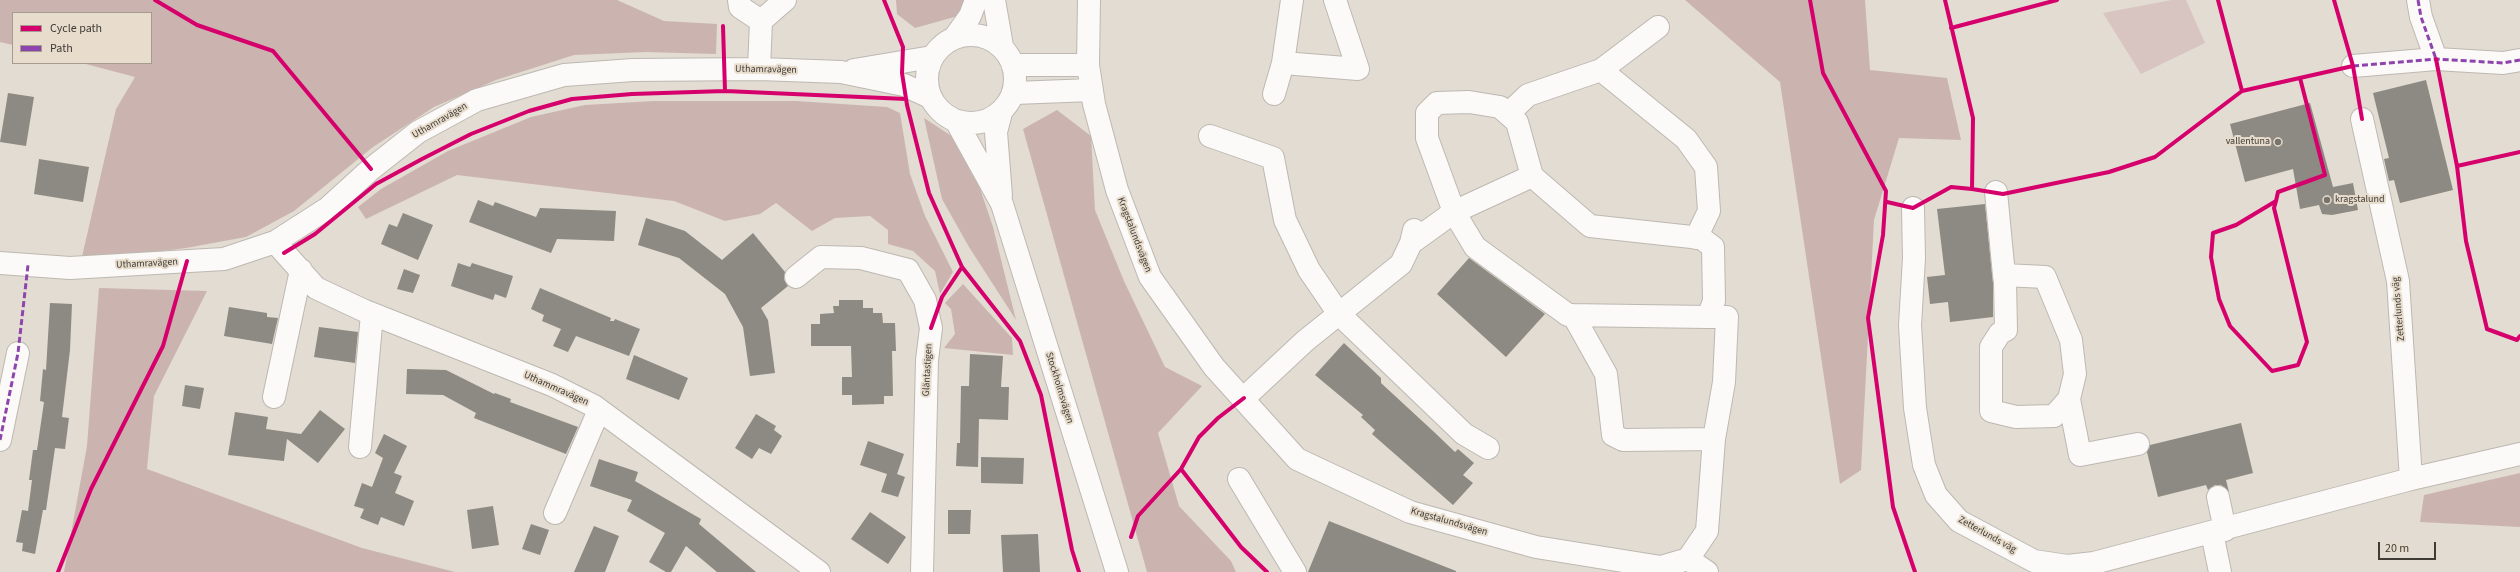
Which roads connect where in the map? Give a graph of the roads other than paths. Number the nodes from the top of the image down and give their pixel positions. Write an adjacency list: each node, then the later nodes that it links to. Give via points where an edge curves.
1 (739, 0): 9 (street, via 740,7)
2 (785, 0): 9 (street)
3 (976, 0): 11 (street, via 970,16)
4 (994, 0): 12 (street)
5 (1089, 0): 18 (street, Kragstalundsvägen)
6 (1292, 0): 16 (street)
7 (1335, 0): 16 (street, via 1358,69)
8 (2418, 0): 14 (street, via 2421,17)
9 (760, 21): 20 (street)
10 (1658, 27): 21 (street)
11 (955, 37): 12 (street, via 980,35); 13 (street, via 942,45)
12 (1002, 46): 17 (street)
13 (932, 57): 22 (street, Uthamravägen); 26 (street, via 926,82)
14 (2436, 59): 15 (street, via 2503,63); 19 (street)
15 (2520, 60)
16 (1283, 63): 25 (street)
17 (1014, 65): 18 (street); 24 (street)
18 (1088, 65): 23 (street, Kragstalundsvägen)
19 (2353, 66)
20 (760, 69): 22 (street, Uthamravägen); 38 (street, Uthamravägen, via 633,70 564,75 477,100 418,132 371,169 328,208)
21 (1601, 70): 28 (street, via 1528,95); 37 (street, via 1686,139 1706,167 1710,211)
22 (841, 72): 26 (street, Uthamravägen, via 904,85)
23 (1092, 90): 24 (street); 49 (street, Kragstalundsvägen, via 1117,190 1150,277 1214,368)
24 (1014, 93): 27 (street)
25 (1274, 94)
26 (930, 97): 30 (street, via 943,114)
27 (1001, 113): 30 (street, via 974,124); 34 (street, Stockholmsvägen, via 996,132)
28 (1508, 114): 32 (street, via 1517,122); 36 (street, via 1500,107 1469,102 1437,103 1427,112 1427,138)
29 (2362, 119): 60 (street, Zetterlunds väg, via 2398,281)
30 (956, 121): 34 (street, Stockholmsvägen)
31 (1210, 136): 44 (street, via 1273,158 1285,220 1309,270)
32 (1532, 176): 36 (street); 37 (street, via 1590,226)
33 (1996, 192): 41 (street)
34 (1002, 204): 67 (street, Stockholmsvägen)
35 (1913, 208): 63 (street, Zetterlunds väg, via 1914,258 1910,326 1915,408 1923,458 1936,495 1959,521 2034,561 2067,566 2094,563)
36 (1454, 212): 44 (street, via 1413,237 1401,264); 45 (street, via 1475,247 1568,315)
37 (1696, 238): 46 (street, via 1701,238 1713,247 1714,301)
38 (275, 242): 39 (street, Uthamravägen, via 224,259 70,268); 40 (street, Uthammravägen)
39 (0, 264)
40 (301, 270): 43 (street, Uthammravägen, via 316,288); 48 (street)
41 (2004, 275): 50 (street, via 2045,277 2071,340 2076,374); 50 (street, via 2006,330 2000,333 1990,347 1991,411 2016,417 2054,416)
42 (796, 277): 66 (street, Gläntastigen, via 821,257 861,258 908,270 925,300 931,328 927,360)
43 (372, 314): 52 (street, Uthammravägen, via 552,385); 56 (street)
44 (1339, 314): 49 (street, via 1305,341); 57 (street, via 1464,434)
45 (1573, 315): 46 (street); 53 (street, via 1606,374 1613,435 1623,440)
46 (1708, 316): 53 (street, via 1727,316 1724,382)
47 (18, 353): 51 (street)
48 (274, 397)
49 (1244, 398): 64 (street, Kragstalundsvägen, via 1298,459 1410,512 1536,547 1661,567)
50 (2070, 399): 55 (street, via 2080,455)
51 (4, 402): 54 (street)
52 (599, 410): 62 (street); 65 (street, Uthammravägen)
53 (1714, 439): 64 (street, via 1707,530)
54 (0, 440)
55 (2138, 444)
56 (360, 447)
57 (1488, 448)
58 (2520, 454): 60 (street, Zetterlunds väg)
59 (1239, 479): 68 (street)
60 (2411, 480): 63 (street, Zetterlunds väg)
61 (2218, 496): 63 (street)
62 (555, 513)
63 (2219, 531): 70 (street)
64 (1688, 559): 69 (street)
65 (819, 572)
66 (922, 572)
67 (1116, 572)
68 (1295, 572)
69 (1707, 572)
70 (2220, 572)

